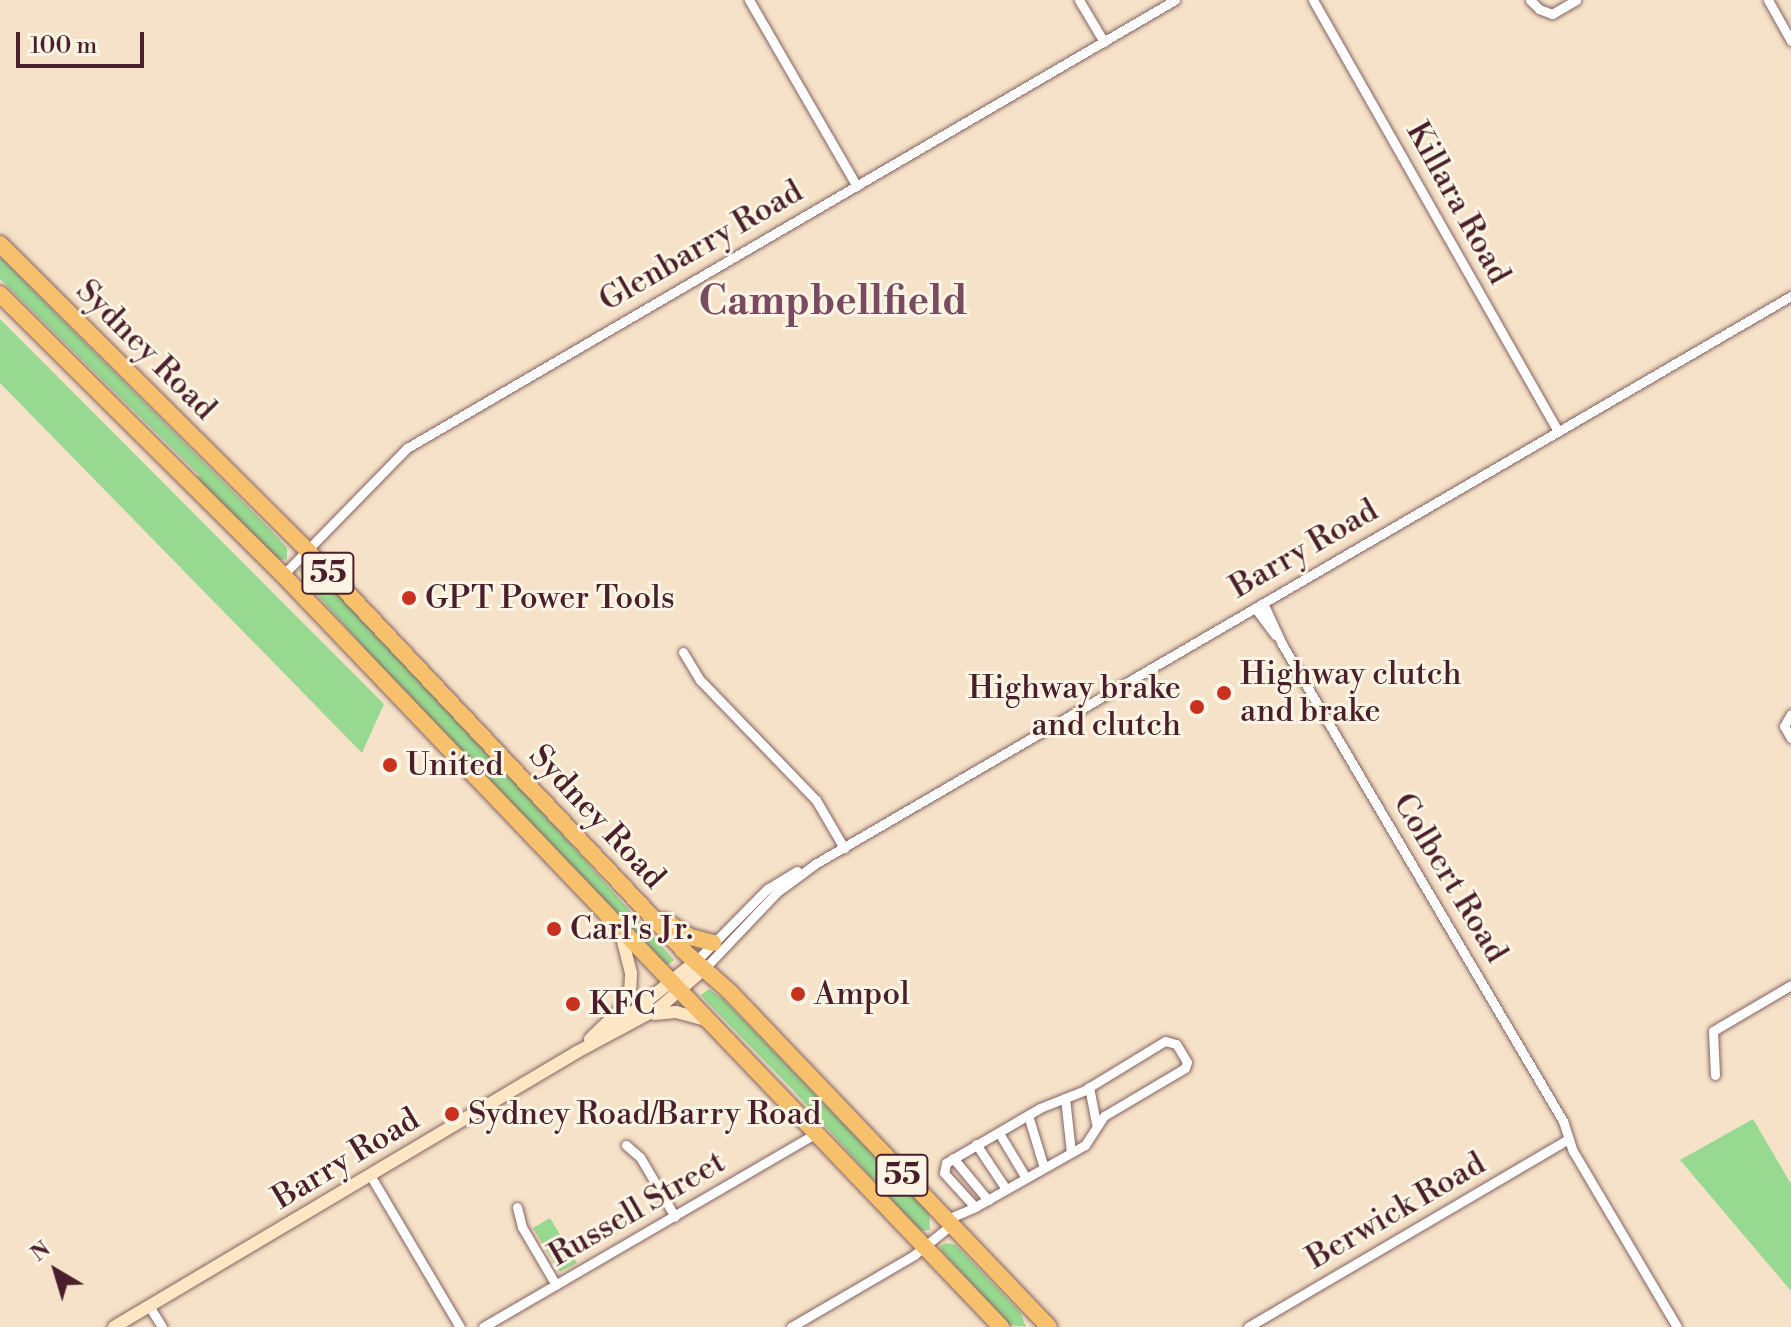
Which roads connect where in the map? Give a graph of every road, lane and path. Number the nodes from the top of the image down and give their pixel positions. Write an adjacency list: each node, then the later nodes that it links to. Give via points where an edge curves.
1 (749, 0): 10 (street)
2 (1079, 0): 9 (street)
3 (1175, 0): 9 (street, Glenbarry Road)
4 (1313, 0): 14 (street, Killara Road)
5 (1530, 0): 6 (street, via 1552,14)
6 (1576, 0)
7 (1768, 0): 8 (street)
8 (1791, 41)
9 (1104, 42): 10 (street, Glenbarry Road)
10 (857, 186): 15 (street, Glenbarry Road, via 407,448)
11 (0, 244): 15 (highway, Sydney Road / 55)
12 (0, 294): 16 (highway, Sydney Road / 55)
13 (1791, 296): 14 (street, Barry Road)
14 (1558, 431): 17 (street, Barry Road)
15 (307, 550): 16 (street, Glenbarry Road); 23 (highway, Sydney Road / 55)
16 (283, 575): 24 (highway, Sydney Road / 55)
17 (1259, 606): 21 (street, Barry Road); 40 (street, Colbert Road)
18 (683, 652): 21 (street, via 700,680 816,800)
19 (1791, 714): 20 (street, via 1784,726)
20 (1791, 738)
21 (844, 848): 22 (street, Barry Road)
22 (815, 864): 25 (street, Barry Road, via 767,889); 26 (street, Barry Road)
23 (646, 910): 25 (highway, via 691,937); 26 (highway, Sydney Road / 55)
24 (620, 928): 28 (highway, Sydney Road / 55); 32 (main road, via 631,973 630,994)
25 (713, 943): 26 (street, Barry Road)
26 (700, 965): 28 (main road, Barry Road); 53 (highway, Sydney Road / 55)
27 (1791, 985): 33 (street, via 1713,1031)
28 (676, 986): 29 (main road, Barry Road); 30 (highway, Sydney Road / 55); 31 (main road, Barry Road)
29 (648, 1015): 30 (main road, via 676,1012); 31 (main road, Barry Road)
30 (709, 1021): 38 (highway, Sydney Road / 55)
31 (604, 1036): 32 (main road, Barry Road)
32 (577, 1052): 46 (main road, Barry Road)
33 (1715, 1075)
34 (1089, 1087): 35 (street); 37 (street); 37 (street, via 1166,1041 1174,1042 1187,1062)
35 (1065, 1098): 36 (street); 43 (street)
36 (1028, 1115): 39 (street); 45 (street)
37 (1096, 1123): 43 (street, via 1087,1142)
38 (816, 1133): 52 (street, Russell Street); 54 (highway, Sydney Road / 55)
39 (999, 1133): 41 (street); 47 (street)
40 (1569, 1139): 64 (street, Berwick Road); 65 (street, Colbert Road)
41 (976, 1144): 44 (street); 48 (street)
42 (626, 1145): 52 (street, via 640,1157)
43 (1071, 1152): 45 (street)
44 (953, 1158): 49 (street); 51 (street, via 943,1170)
45 (1044, 1168): 47 (street)
46 (370, 1175): 56 (main road, Barry Road); 60 (street)
47 (1026, 1178): 48 (street)
48 (1006, 1189): 49 (street)
49 (988, 1200): 51 (street)
50 (517, 1207): 55 (street, via 522,1227)
51 (975, 1207): 53 (street)
52 (675, 1217): 55 (street, Russell Street)
53 (948, 1223): 54 (street); 57 (highway, Sydney Road / 55)
54 (924, 1248): 62 (street); 63 (highway, Sydney Road / 55)
55 (556, 1285): 61 (street, Russell Street)
56 (149, 1306): 58 (main road, Barry Road); 59 (street)
57 (1043, 1325)
58 (114, 1327)
59 (162, 1327)
60 (460, 1327)
61 (483, 1327)
62 (791, 1327)
63 (1001, 1327)
64 (1248, 1327)
65 (1677, 1327)

